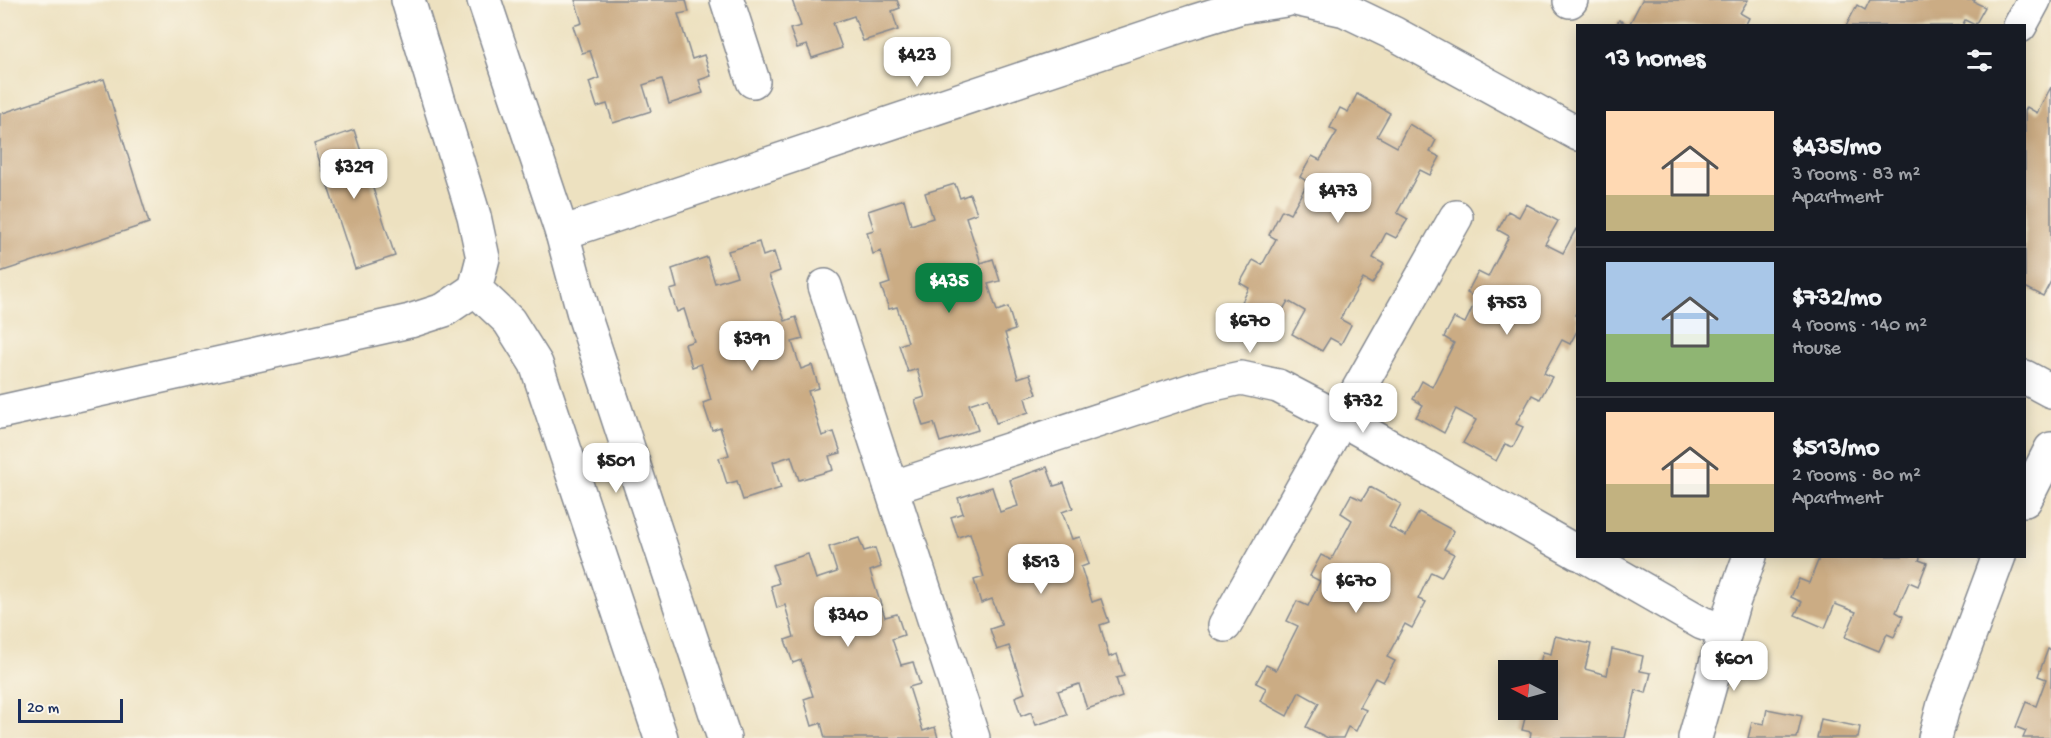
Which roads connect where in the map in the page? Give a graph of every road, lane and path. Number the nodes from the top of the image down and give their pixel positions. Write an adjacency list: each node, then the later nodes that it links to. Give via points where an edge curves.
1 (408, 0): 13 (street, via 474,216 483,258)
2 (484, 0): 11 (street)
3 (727, 0): 8 (street)
4 (1286, 0): 11 (street, via 1241,7 1192,22)
5 (1299, 0): 9 (street, via 1345,10 1385,29)
6 (2034, 0): 7 (street)
7 (2021, 24)
8 (753, 81)
9 (1576, 133)
10 (1455, 217): 17 (street)
11 (562, 233): 28 (street, via 585,318)
12 (825, 286): 19 (street)
13 (475, 289): 16 (street, via 444,310 410,321); 27 (street, via 509,321 537,364)
14 (2026, 378): 15 (street)
15 (2051, 391)
16 (0, 412)
17 (1341, 419): 19 (street, via 1278,386 1241,378 1204,386); 21 (street); 25 (street)
18 (2051, 449): 20 (street)
19 (891, 488): 29 (street)
20 (2026, 498)
21 (1576, 552)
22 (1588, 558): 26 (street, via 1702,623)
23 (1749, 558): 26 (street)
24 (1998, 558): 31 (street)
25 (1225, 625)
26 (1725, 632): 30 (street)
27 (661, 738)
28 (724, 738)
29 (973, 738)
30 (1695, 738)
31 (1935, 738)

